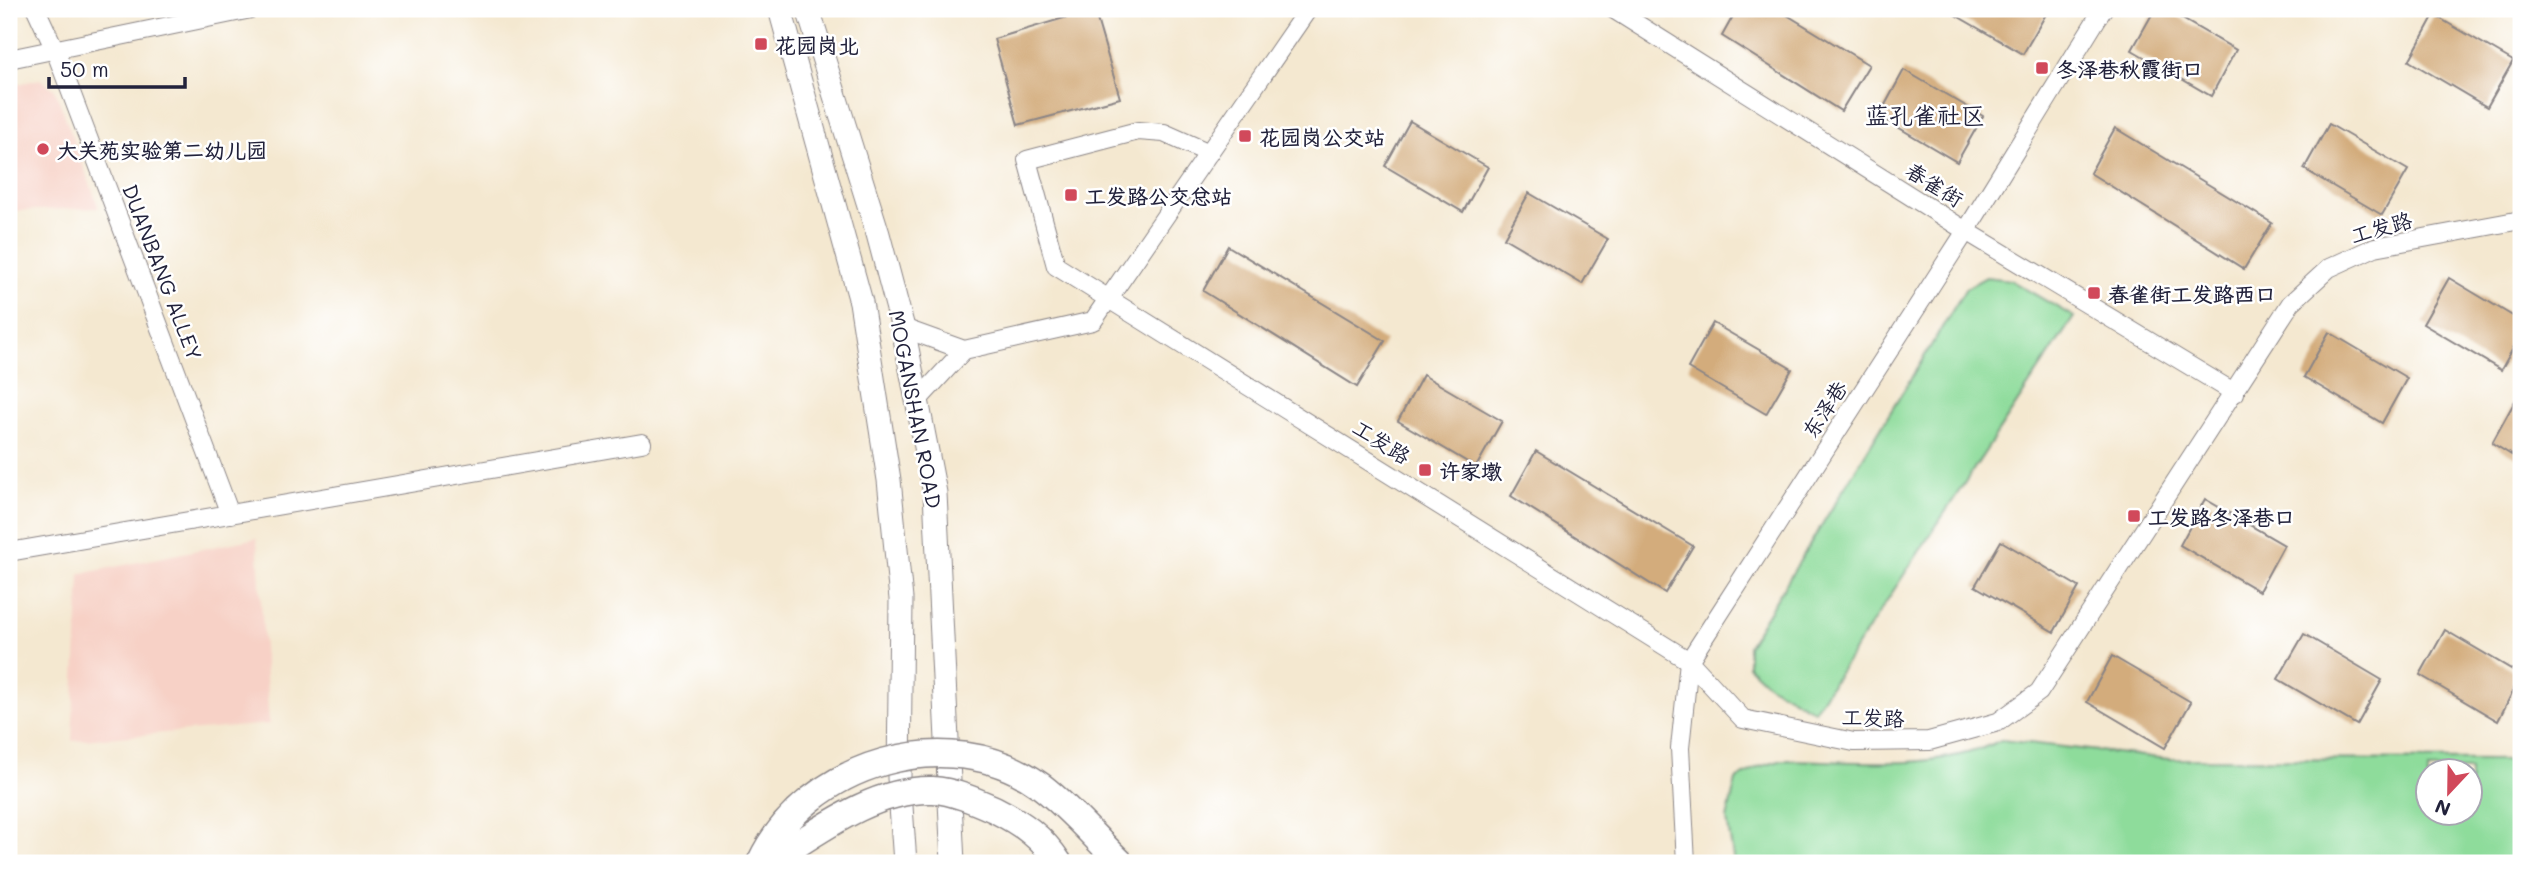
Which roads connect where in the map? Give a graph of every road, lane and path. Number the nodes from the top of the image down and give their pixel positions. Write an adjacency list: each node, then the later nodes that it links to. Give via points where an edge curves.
1 (36, 9): 8 (street, DUANBANG ALLEY)
2 (251, 9): 8 (street)
3 (780, 9): 24 (main road, MOGANSHAN ROAD, via 860,302 889,480 901,599 899,778)
4 (808, 9): 14 (main road, MOGANSHAN ROAD)
5 (1308, 9): 10 (street)
6 (1613, 9): 12 (street, 春雀街)
7 (2103, 9): 12 (street, 东泽巷)
8 (55, 50): 9 (street); 19 (street, DUANBANG ALLEY)
9 (9, 60)
10 (1209, 153): 13 (street); 13 (street, 工发路, via 1164,133 1138,131 1027,160 1056,266)
11 (2521, 219): 16 (street, 工发路, via 2375,247 2329,268 2291,303)
12 (1966, 231): 16 (street, 春雀街); 21 (street, 东泽巷)
13 (1111, 298): 15 (street, via 1093,321); 21 (street, 工发路)
14 (903, 328): 15 (street); 17 (main road, MOGANSHAN ROAD)
15 (964, 350): 17 (street)
16 (2235, 393): 21 (street, 工发路, via 2039,692 1998,722 1929,741 1854,743 1743,719)
17 (917, 401): 25 (main road, MOGANSHAN ROAD, via 935,493)
18 (642, 443): 19 (street)
19 (230, 514): 20 (street)
20 (9, 552)
21 (1689, 661): 28 (street, 东泽巷, via 1680,748)
22 (760, 863): 27 (highway, bridge, via 783,825 830,786 881,762 937,754 973,756 1040,785)
23 (768, 863): 26 (highway, bridge, via 842,817 888,797 933,790 976,800 1015,820 1033,831)
24 (905, 863)
25 (953, 863)
26 (1059, 863)
27 (1121, 863)
28 (1686, 863)

